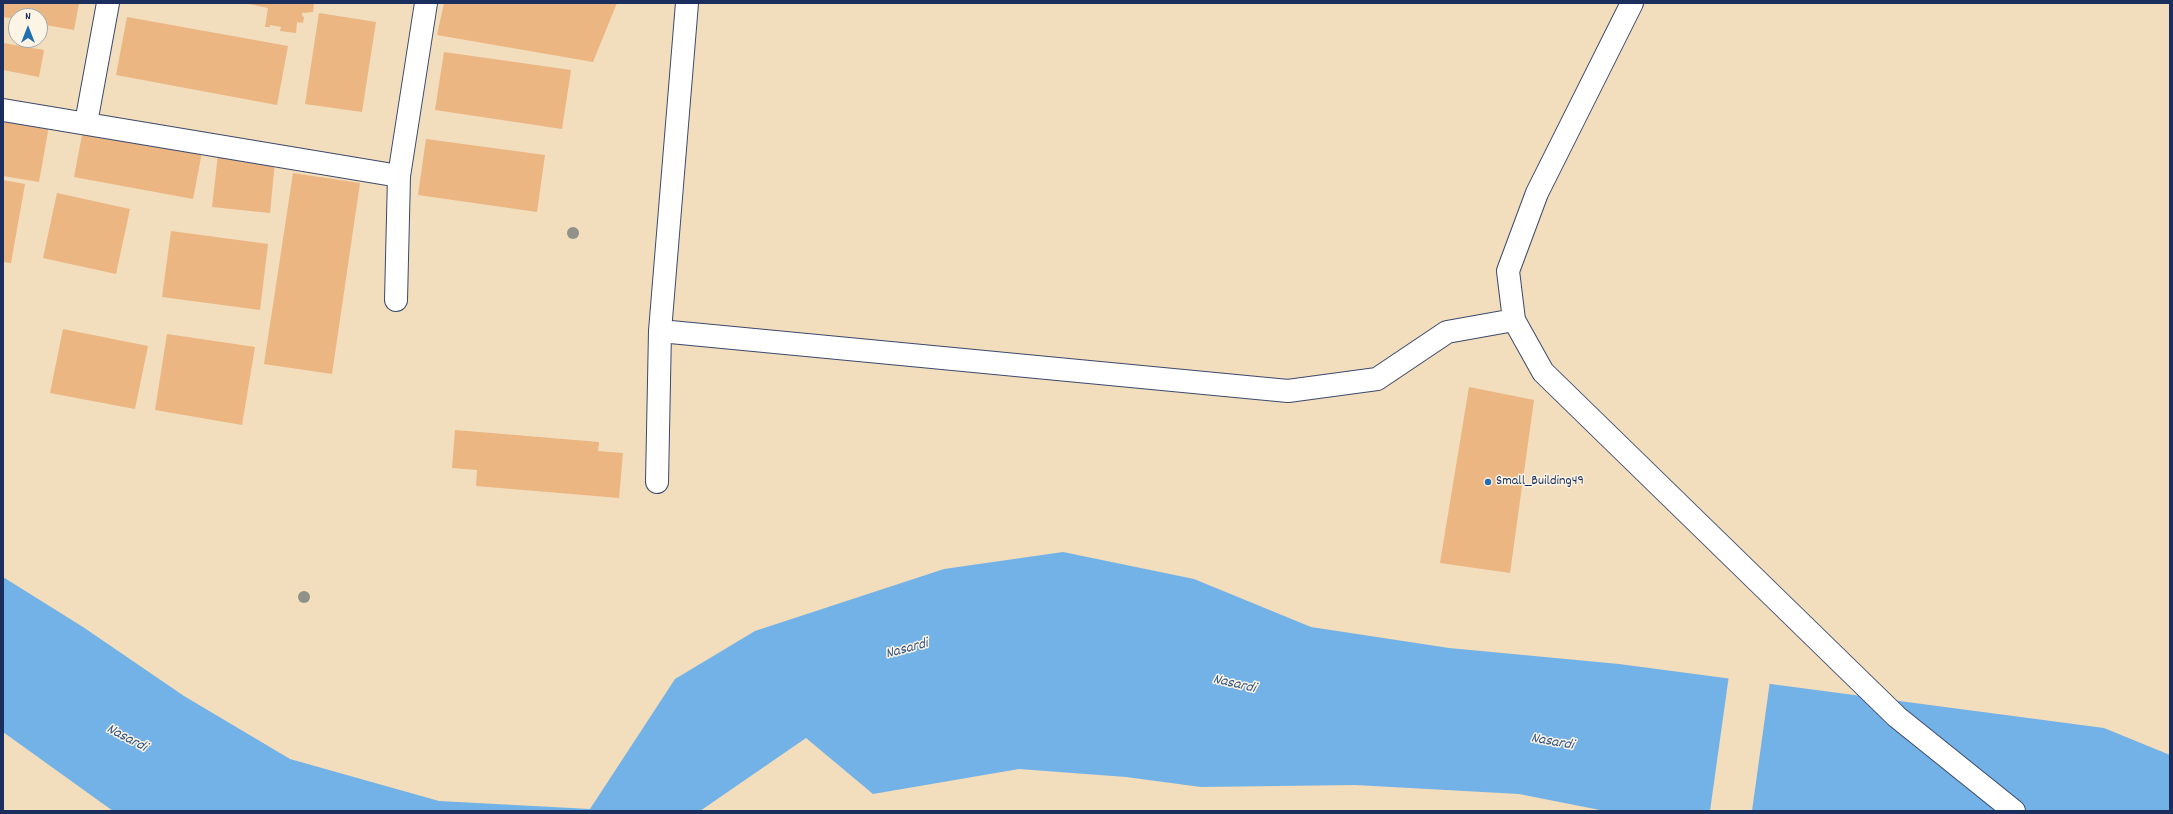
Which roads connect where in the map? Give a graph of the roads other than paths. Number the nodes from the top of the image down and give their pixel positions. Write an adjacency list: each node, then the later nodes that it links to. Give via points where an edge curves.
1 (108, 3): 6 (street)
2 (426, 3): 7 (street)
3 (687, 3): 10 (street)
4 (1632, 3): 9 (street, via 1537,193 1508,271)
5 (3, 110): 6 (street)
6 (86, 123): 7 (street)
7 (399, 176): 8 (street)
8 (396, 300)
9 (1514, 320): 10 (street, via 1448,332 1377,379 1288,391); 12 (street, via 1543,372 1897,716)
10 (660, 331): 11 (street)
11 (657, 482)
12 (2014, 811)

